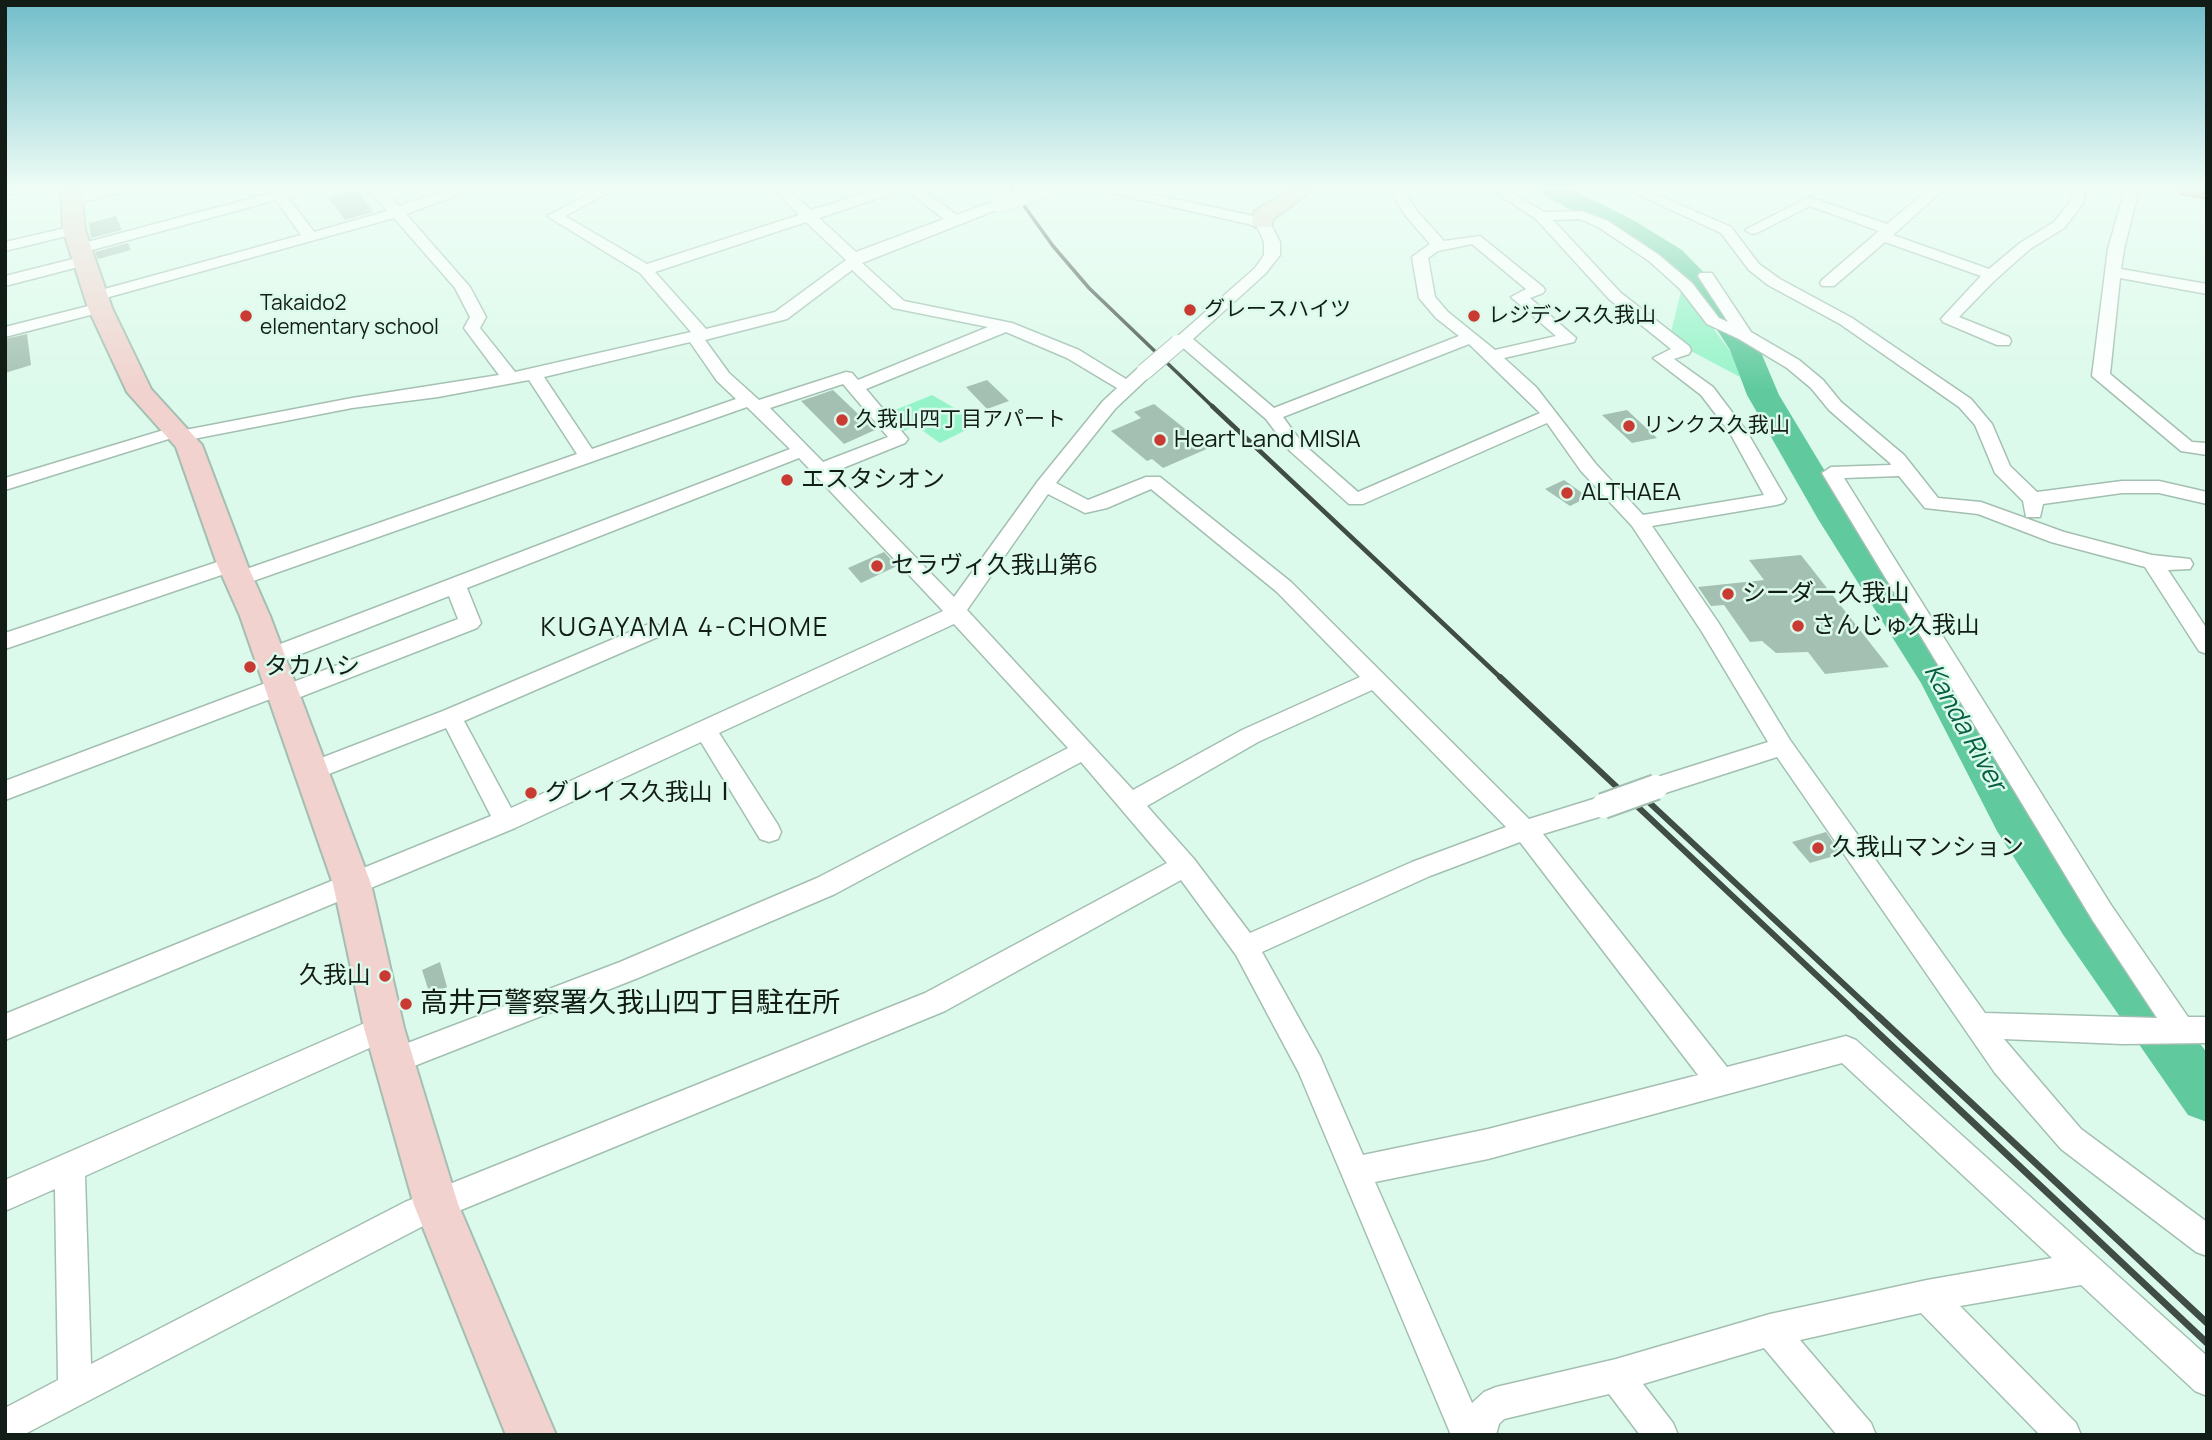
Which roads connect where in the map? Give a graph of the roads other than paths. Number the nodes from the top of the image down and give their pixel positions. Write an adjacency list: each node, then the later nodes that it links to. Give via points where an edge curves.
1 (58, 256): 24 (street)
2 (83, 256): 27 (street)
3 (247, 256): 27 (street)
4 (435, 256): 37 (street, via 462,287 478,317 472,328)
5 (622, 256): 20 (street)
6 (688, 256): 20 (street)
7 (849, 256): 19 (street)
8 (864, 256): 19 (street)
9 (1271, 256): 33 (street, via 1241,290)
10 (1421, 256): 32 (street, via 1427,298)
11 (1496, 256): 35 (street, via 1537,290 1518,297 1568,338)
12 (1578, 256): 55 (street, via 1615,296 1683,350 1661,358 1707,391 1738,432 1776,499)
13 (1651, 256): 29 (street, via 1686,286 1713,321)
14 (1746, 256): 54 (street, via 1774,282 1857,328 1965,402 1983,424 2002,469)
15 (1859, 256): 25 (street)
16 (1945, 256): 22 (street)
17 (2013, 256): 22 (street)
18 (2115, 256): 21 (street)
19 (854, 261): 28 (street, via 899,305); 31 (street, via 788,313)
20 (645, 270): 31 (street)
21 (2114, 272): 26 (street); 44 (street, via 2101,376)
22 (1992, 275): 34 (street, via 1949,319)
23 (1706, 276): 29 (street)
24 (5, 281)
25 (1828, 283)
26 (2207, 289)
27 (98, 302): 30 (street); 43 (street, via 140,392)
28 (1006, 326): 38 (street); 39 (street, via 1073,354)
29 (1735, 330): 50 (street, via 1793,364)
30 (5, 332)
31 (699, 337): 36 (street); 40 (street, via 723,377)
32 (1471, 337): 35 (street); 41 (street)
33 (1181, 341): 39 (street, bridge); 41 (street)
34 (2003, 341)
35 (1492, 356): 42 (street)
36 (534, 374): 37 (street); 47 (street)
37 (510, 378): 43 (street)
38 (855, 387): 40 (street, via 846,377); 49 (street, via 899,439)
39 (1127, 387): 52 (street)
40 (753, 403): 46 (street); 47 (street)
41 (1272, 415): 42 (street, via 1296,447 1356,500)
42 (1551, 415): 55 (street, via 1569,443)
43 (180, 434): 51 (street); 59 (street, via 189,445)
44 (2187, 447): 45 (street); 48 (street)
45 (2207, 449)
46 (801, 451): 49 (street); 60 (street)
47 (587, 456): 59 (street)
48 (2207, 467)
49 (820, 470): 61 (street)
50 (1904, 470): 56 (street, via 1931,504 1981,508); 83 (street, via 1831,473 2102,913)
51 (5, 484)
52 (1045, 485): 61 (street); 66 (street, via 1085,507 1153,481 1284,587)
53 (2207, 498): 54 (street, via 2160,487 2122,487)
54 (2034, 499): 56 (street)
55 (1639, 522): 70 (street)
56 (2033, 528): 57 (street)
57 (2152, 562): 58 (street); 64 (street)
58 (2183, 564)
59 (236, 572): 63 (street); 65 (street)
60 (455, 585): 65 (street); 67 (street, via 470,623)
61 (956, 611): 69 (street); 71 (street)
62 (652, 631): 68 (street)
63 (5, 641)
64 (2207, 646)
65 (270, 657): 67 (street)
66 (1377, 678): 74 (street, via 1250,736); 76 (street)
67 (281, 691): 72 (street); 73 (street)
68 (451, 717): 72 (street); 75 (street)
69 (706, 731): 75 (street); 77 (street)
70 (1782, 746): 76 (street, bridge); 81 (street)
71 (1084, 750): 74 (street); 84 (street, via 826,886 629,970)
72 (311, 772): 79 (street)
73 (5, 791)
74 (1131, 803): 78 (street)
75 (506, 821): 79 (street)
76 (1525, 830): 80 (street, via 1420,869); 85 (street)
77 (769, 832)
78 (1185, 866): 80 (street); 89 (street, via 935,1002)
79 (352, 884): 82 (street); 84 (street)
80 (1245, 947): 87 (street, via 1310,1065)
81 (1980, 1025): 83 (street); 90 (street, via 2005,1064 2071,1139)
82 (5, 1027)
83 (2186, 1029)
84 (389, 1045): 86 (street); 89 (street)
85 (1722, 1083): 87 (street, via 1488,1144); 91 (street, via 1846,1049)
86 (70, 1166): 88 (street); 96 (street)
87 (1354, 1172): 99 (street)
88 (5, 1196)
89 (436, 1205): 96 (street); 98 (street)
90 (2207, 1241)
91 (2086, 1268): 92 (street); 95 (street)
92 (1927, 1296): 93 (street); 103 (street)
93 (1770, 1331): 94 (street); 102 (street)
94 (1616, 1376): 100 (street, via 1496,1404 1484,1415); 101 (street)
95 (2207, 1379)
96 (75, 1389): 97 (street)
97 (5, 1426)
98 (531, 1435)
99 (1468, 1435)
100 (1479, 1435)
101 (1661, 1435)
102 (1859, 1435)
103 (2064, 1435)

